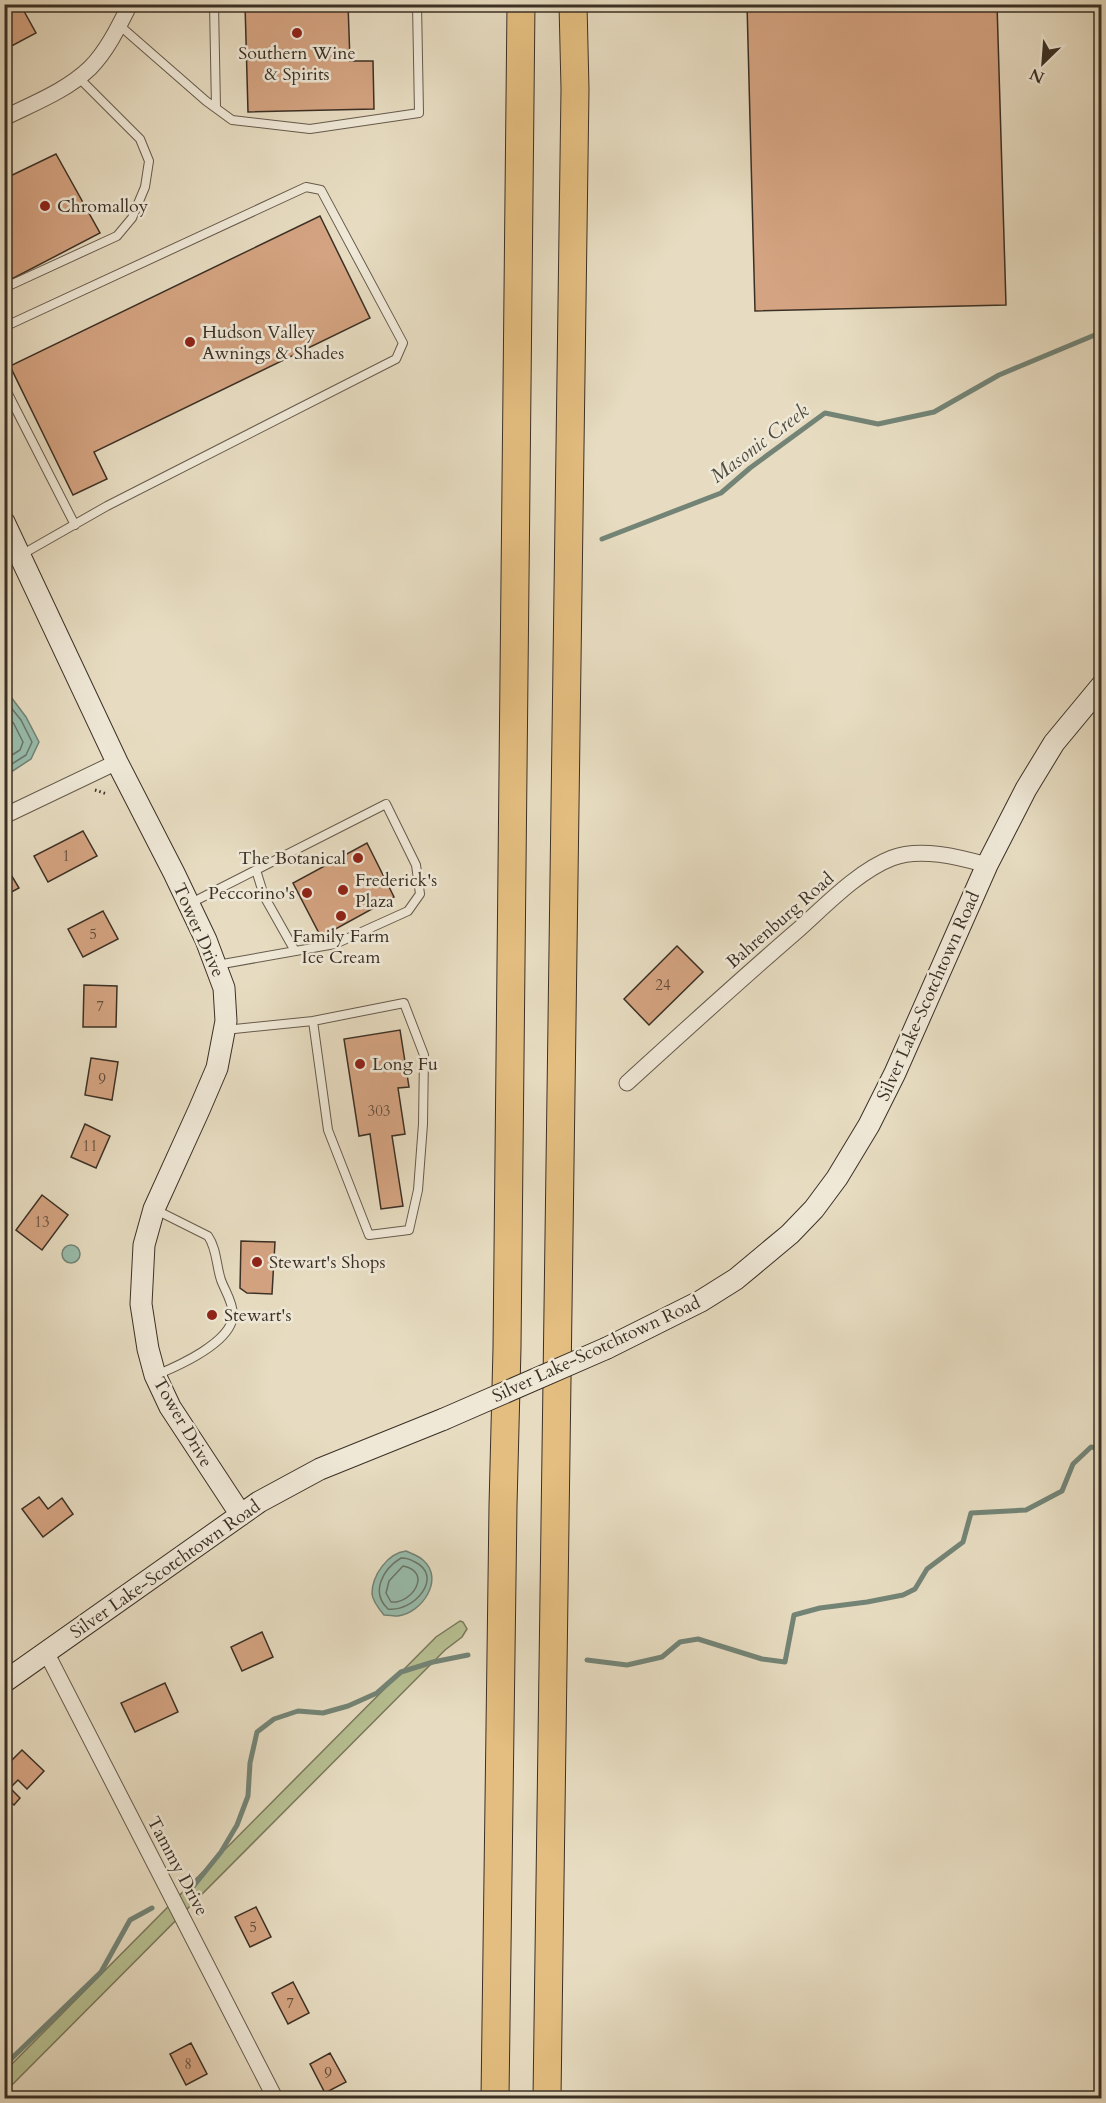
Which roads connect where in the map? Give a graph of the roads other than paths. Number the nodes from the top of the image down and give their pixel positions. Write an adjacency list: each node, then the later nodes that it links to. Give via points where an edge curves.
1 (130, 4): 6 (street)
2 (214, 4): 8 (lane)
3 (417, 4): 8 (lane, via 419,113 310,129 232,120)
4 (521, 4): 33 (highway)
5 (573, 4): 34 (highway, via 575,89)
6 (119, 25): 7 (street, via 90,68); 8 (lane)
7 (78, 77): 9 (street, via 62,90); 10 (lane, via 140,139 149,161 144,187 132,218 117,236)
8 (216, 108)
9 (4, 118)
10 (4, 288)
11 (4, 327): 14 (lane, via 306,187 321,190 403,343 396,358)
12 (4, 386): 14 (lane)
13 (4, 522): 15 (street, Tower Drive)
14 (75, 525): 15 (lane)
15 (20, 556): 17 (street, Tower Drive)
16 (1101, 685): 19 (street, Silver Lake-Scotchtown Road, via 1054,743)
17 (117, 762): 18 (street); 21 (street, Tower Drive)
18 (4, 816)
19 (987, 865): 26 (street, Bahrenburg Road, via 956,856 913,854 877,865 760,962); 29 (street, Silver Lake-Scotchtown Road, bridge, via 880,1104 814,1209 764,1257 701,1301 444,1419 320,1469)
20 (256, 870): 21 (lane); 22 (lane, via 264,896); 22 (lane, via 386,804 416,865 420,894 408,911 335,944)
21 (189, 904): 23 (street, Tower Drive)
22 (295, 951): 23 (lane)
23 (216, 966): 25 (street, Tower Drive, via 224,988)
24 (313, 1020): 24 (lane, via 328,1130 369,1235 409,1230 418,1190 424,1055 404,1003); 25 (lane)
25 (224, 1030): 27 (street, Tower Drive, via 217,1068)
26 (627, 1083)
27 (154, 1209): 28 (street, Tower Drive, via 144,1245 141,1304); 28 (lane, via 208,1236 233,1312 231,1325 214,1343)
28 (154, 1376): 29 (street, Tower Drive)
29 (240, 1515): 30 (street, Silver Lake-Scotchtown Road)
30 (46, 1652): 31 (street, Silver Lake-Scotchtown Road); 32 (street, Tammy Drive)
31 (4, 1682)
32 (275, 2098)
33 (495, 2098)
34 (547, 2098)

